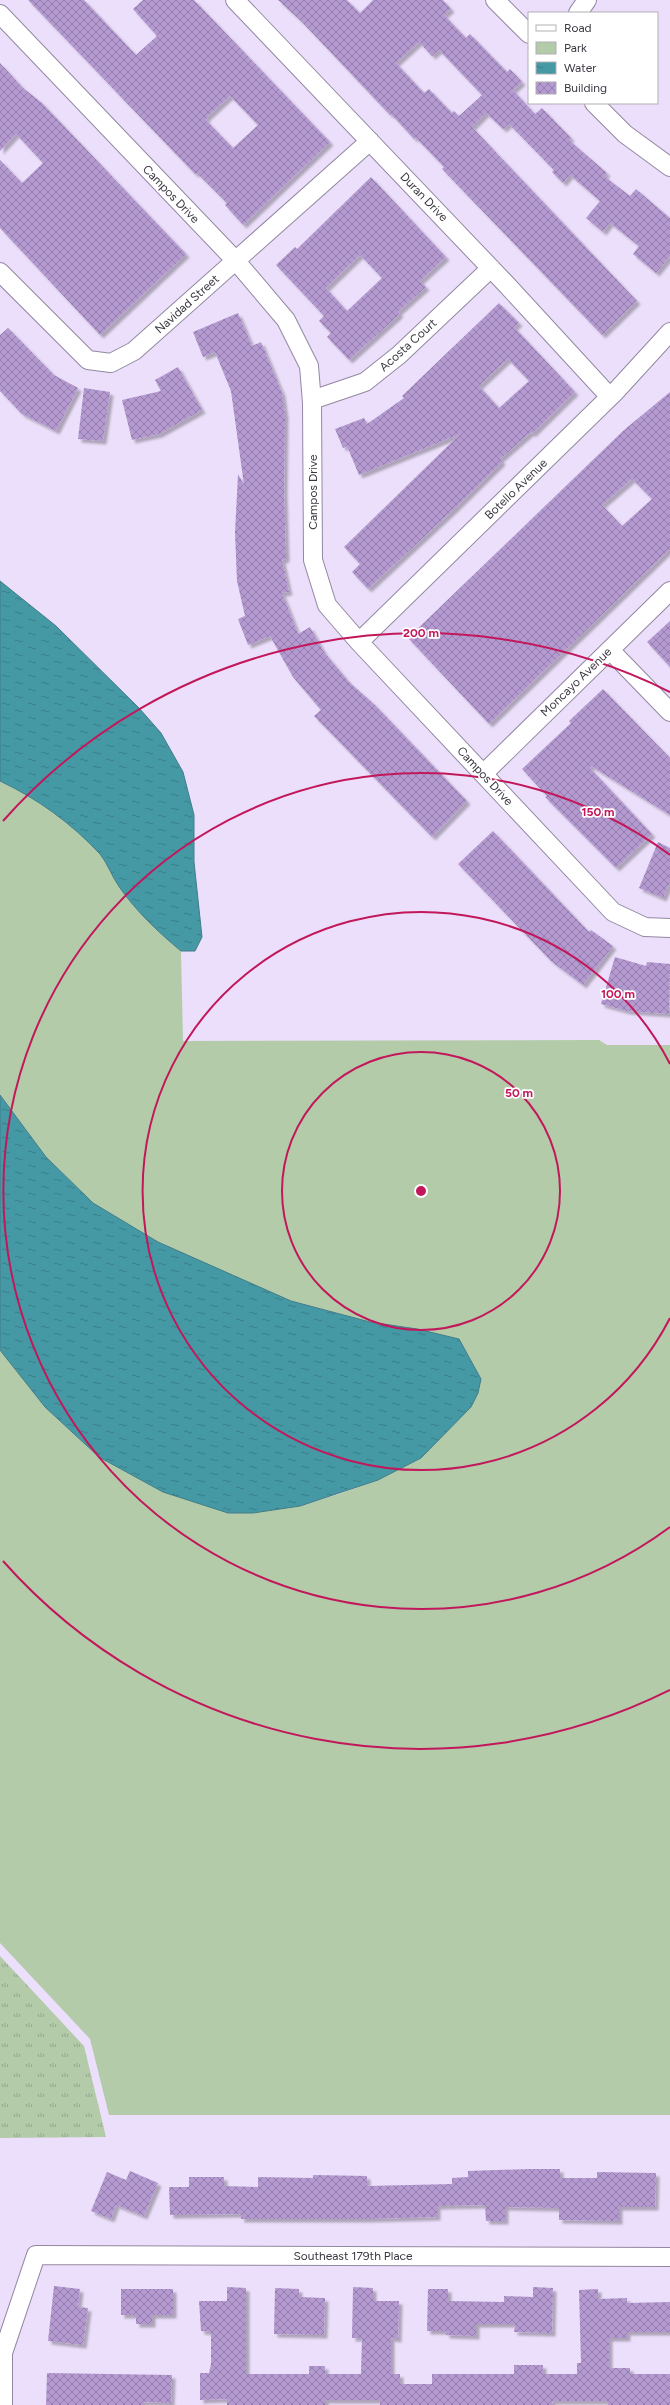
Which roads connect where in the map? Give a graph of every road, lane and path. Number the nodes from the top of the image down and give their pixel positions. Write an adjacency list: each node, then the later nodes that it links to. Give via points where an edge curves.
1 (235, 0): 8 (street, Duran Drive)
2 (495, 0): 6 (street)
3 (587, 0): 4 (street)
4 (579, 12)
5 (0, 14): 10 (street, Campos Drive)
6 (528, 33)
7 (595, 104): 9 (street, via 625,134)
8 (370, 141): 10 (street, Navidad Street); 11 (street, Duran Drive)
9 (670, 167)
10 (236, 261): 12 (street, Navidad Street, via 134,351 110,363 88,360); 15 (street, Campos Drive, via 286,320 309,366)
11 (491, 268): 14 (street, Duran Drive); 15 (street, Acosta Court, via 399,354 365,382)
12 (0, 272)
13 (670, 332): 14 (street, Botello Avenue)
14 (610, 397): 17 (street, Botello Avenue)
15 (312, 400): 17 (street, Campos Drive, via 313,560 327,605)
16 (670, 591): 18 (street, Moncayo Avenue)
17 (359, 642): 20 (street, Campos Drive)
18 (610, 650): 19 (street); 20 (street, Moncayo Avenue)
19 (670, 712)
20 (483, 774): 21 (street, Campos Drive, via 613,912 645,927)
21 (670, 928)
22 (670, 2257): 23 (street, Southeast 179th Place, via 36,2255 3,2353)
23 (3, 2405)

